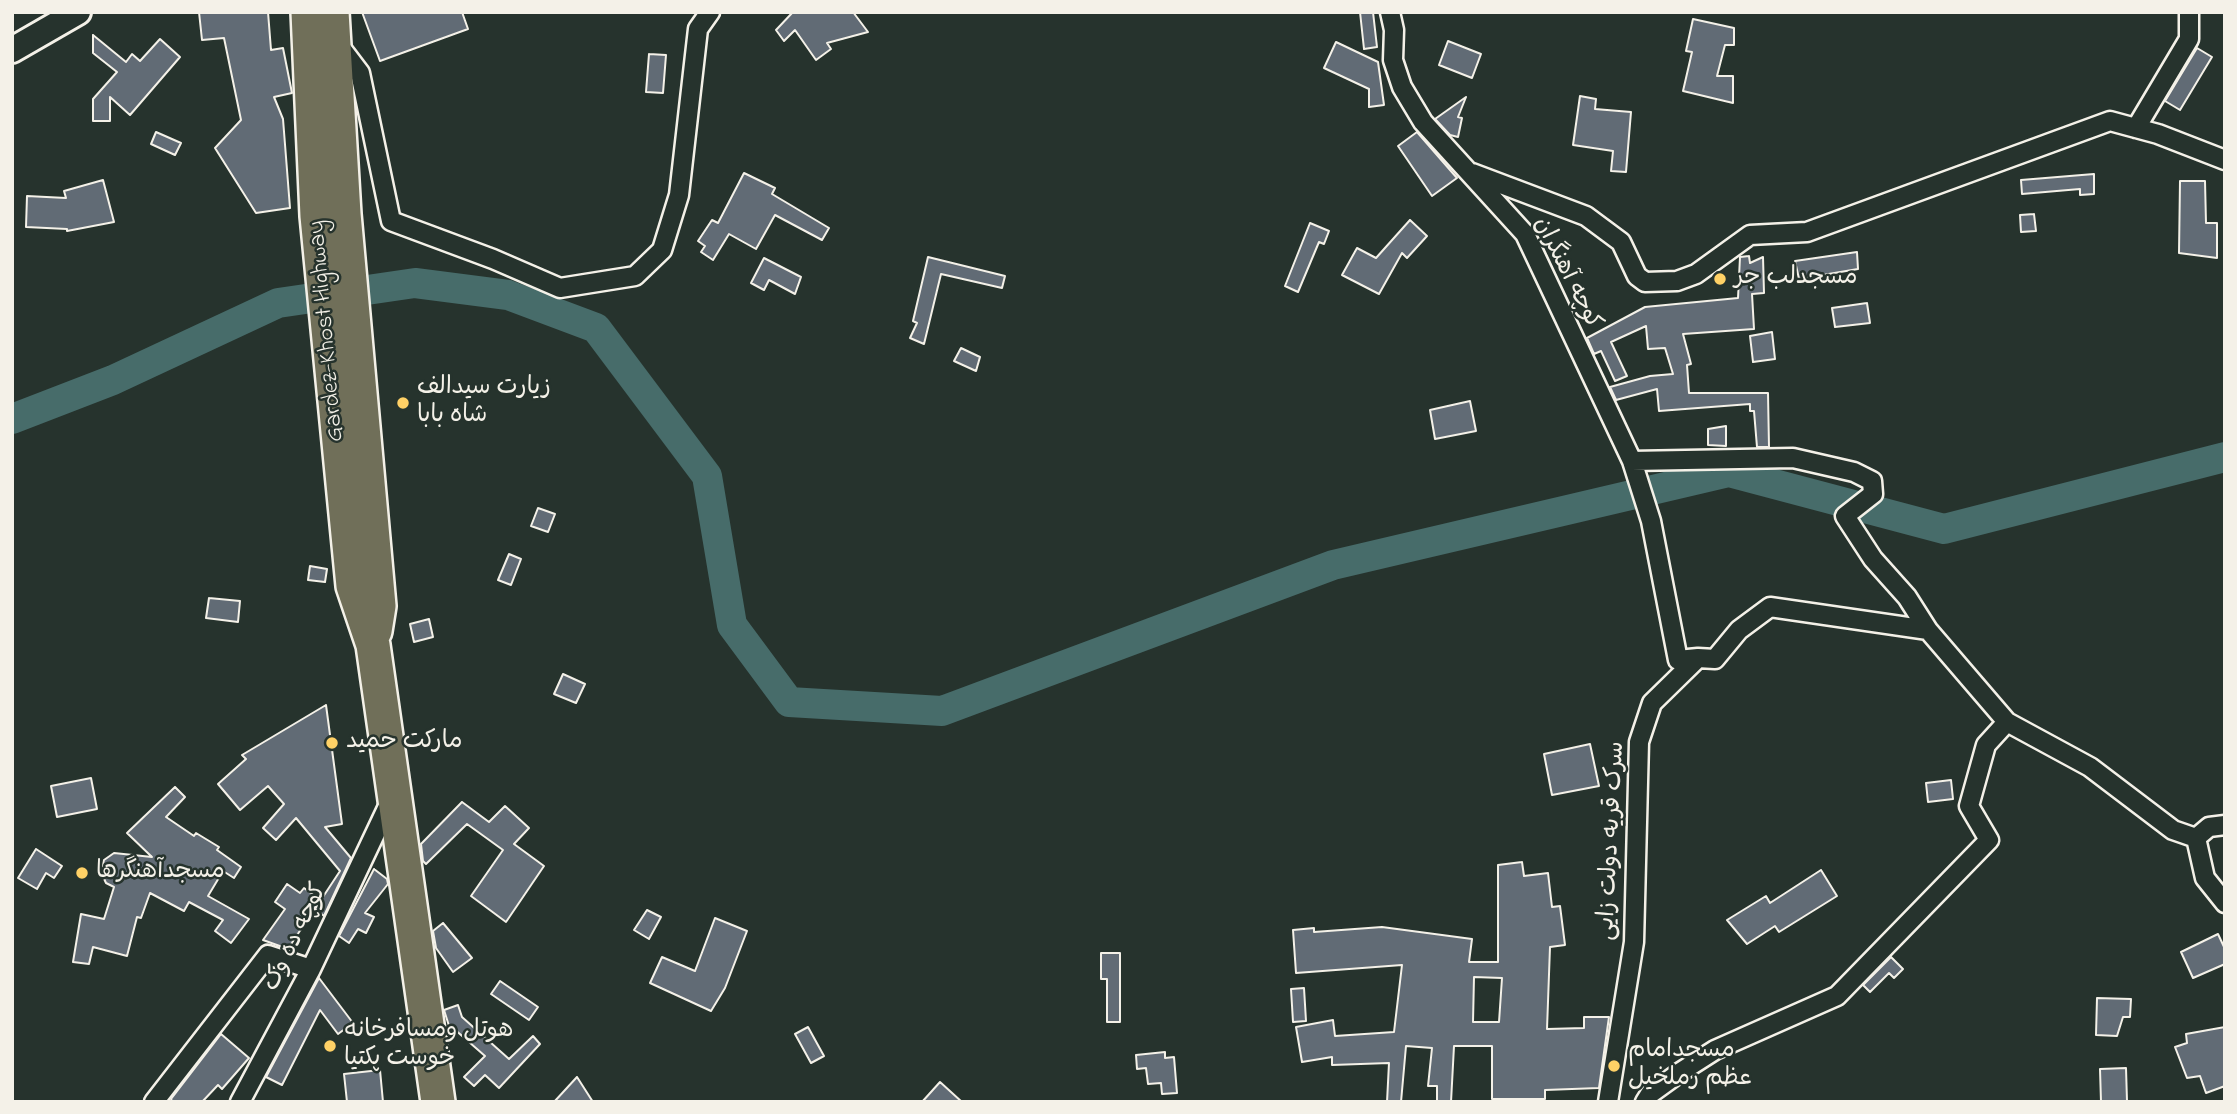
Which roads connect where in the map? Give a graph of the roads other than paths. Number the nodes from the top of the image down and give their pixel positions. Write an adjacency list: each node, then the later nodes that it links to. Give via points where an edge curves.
1 (78, 12): 7 (street)
2 (308, 12): 11 (highway, Gardez-Khost Highway)
3 (710, 12): 6 (street, via 698,29 679,195 662,250 635,276 560,288 391,221 360,73)
4 (1390, 12): 10 (street, کوچه آهنگران, via 1393,60 1402,87 1423,122)
5 (2189, 12): 8 (street, via 2189,39)
6 (332, 25): 11 (highway, Gardez-Khost Highway)
7 (12, 50)
8 (2136, 128): 9 (street); 10 (street, via 2110,121 1807,232 1750,235 1696,274 1677,281 1645,282 1637,276 1621,242 1586,216)
9 (2225, 160)
10 (1472, 173): 12 (street, کوچه آهنگران, via 1525,234)
11 (330, 215): 16 (highway, Gardez-Khost Highway, via 345,381 353,586 373,645)
12 (1632, 460): 13 (street, via 1793,458 1854,472 1872,481 1873,494 1845,516); 14 (street, کوچه آهنگران, via 1651,521 1678,660)
13 (1928, 630): 14 (street, سرک قریه دولت زایی, via 1770,607 1739,630 1715,659); 15 (street)
14 (1698, 658): 24 (street, سرک قریه دولت زایی, via 1651,703 1639,742 1634,942)
15 (2007, 722): 18 (street, via 2090,766 2173,831); 25 (street, via 1986,745 1969,806 1989,840 1837,996 1715,1050 1660,1087)
16 (394, 794): 20 (street, کوچه ده وک); 23 (highway, Gardez-Khost Highway)
17 (2225, 825): 18 (street, via 2209,828)
18 (2196, 838): 19 (street, via 2205,878)
19 (2225, 903)
20 (311, 968): 21 (street, via 268,955); 22 (street, کوچه ده وک)
21 (154, 1102)
22 (240, 1102)
23 (438, 1102)
24 (1608, 1102)
25 (1646, 1102)

